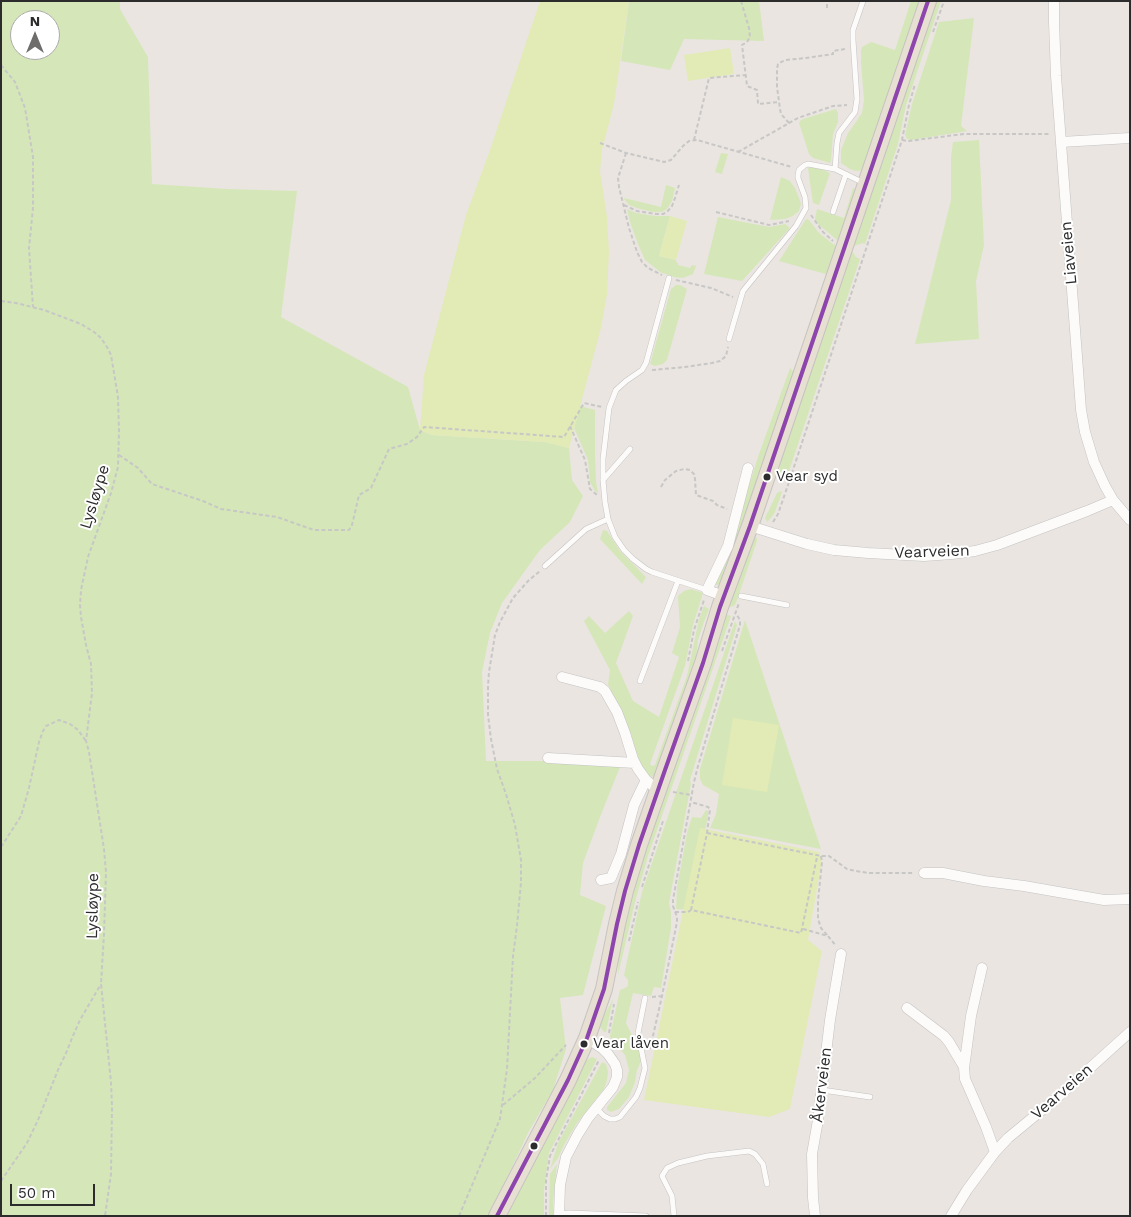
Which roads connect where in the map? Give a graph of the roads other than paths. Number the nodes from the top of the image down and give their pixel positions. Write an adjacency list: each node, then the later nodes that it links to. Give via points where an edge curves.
1 (863, 1): 6 (lane, via 853,30 855,112 839,133)
2 (928, 1): 8 (main road)
3 (1054, 1): 4 (street, Liaveien)
4 (1061, 138): 5 (street); 15 (street, Liaveien, via 1081,410 1094,462)
5 (1130, 138)
6 (835, 169): 7 (lane); 11 (lane, via 808,164 799,170 806,208 796,226 743,292)
7 (846, 174): 8 (lane); 9 (lane)
8 (866, 184): 18 (main road)
9 (833, 212)
10 (669, 278): 14 (lane, via 646,363 642,370 616,390 609,408)
11 (729, 339)
12 (630, 449): 14 (lane)
13 (748, 468): 21 (street, via 728,546)
14 (603, 480): 16 (lane)
15 (1113, 500): 17 (street); 18 (street, Vearveien, via 997,545 952,554 924,556 834,550)
16 (608, 519): 19 (lane, via 586,529); 20 (lane, via 615,537 633,559 646,569)
17 (1130, 520)
18 (750, 526): 22 (main road)
19 (545, 566)
20 (678, 580): 21 (lane); 26 (lane)
21 (707, 590): 22 (street)
22 (724, 596): 29 (main road)
23 (741, 596): 24 (lane)
24 (787, 605)
25 (562, 677): 28 (street, via 605,691 617,712)
26 (640, 681)
27 (548, 758): 28 (street)
28 (635, 763): 29 (street)
29 (659, 787): 31 (street, via 634,805 611,878); 38 (main road, via 625,891 604,989)
30 (924, 873): 32 (street, via 943,873 1104,900)
31 (601, 880)
32 (1130, 899)
33 (841, 954): 40 (street, Åkerveien)
34 (982, 968): 39 (street)
35 (645, 998): 42 (lane, via 638,1033 645,1068 636,1097 615,1119 604,1116)
36 (907, 1008): 39 (street, via 944,1036)
37 (1130, 1032): 43 (street, Vearveien)
38 (587, 1038): 42 (street, via 604,1049 617,1070 616,1082); 47 (main road)
39 (964, 1068): 43 (street, via 965,1079)
40 (821, 1090): 41 (lane); 50 (street, Åkerveien, via 812,1154)
41 (870, 1097)
42 (596, 1108): 45 (street, via 566,1157 560,1185)
43 (995, 1152): 51 (street, Vearveien)
44 (767, 1184): 49 (lane, via 763,1164 748,1151 678,1163 667,1168 662,1176 672,1196)
45 (559, 1215): 46 (lane)
46 (601, 1215): 48 (lane)
47 (497, 1216)
48 (646, 1216)
49 (674, 1216)
50 (815, 1216)
51 (951, 1216)

